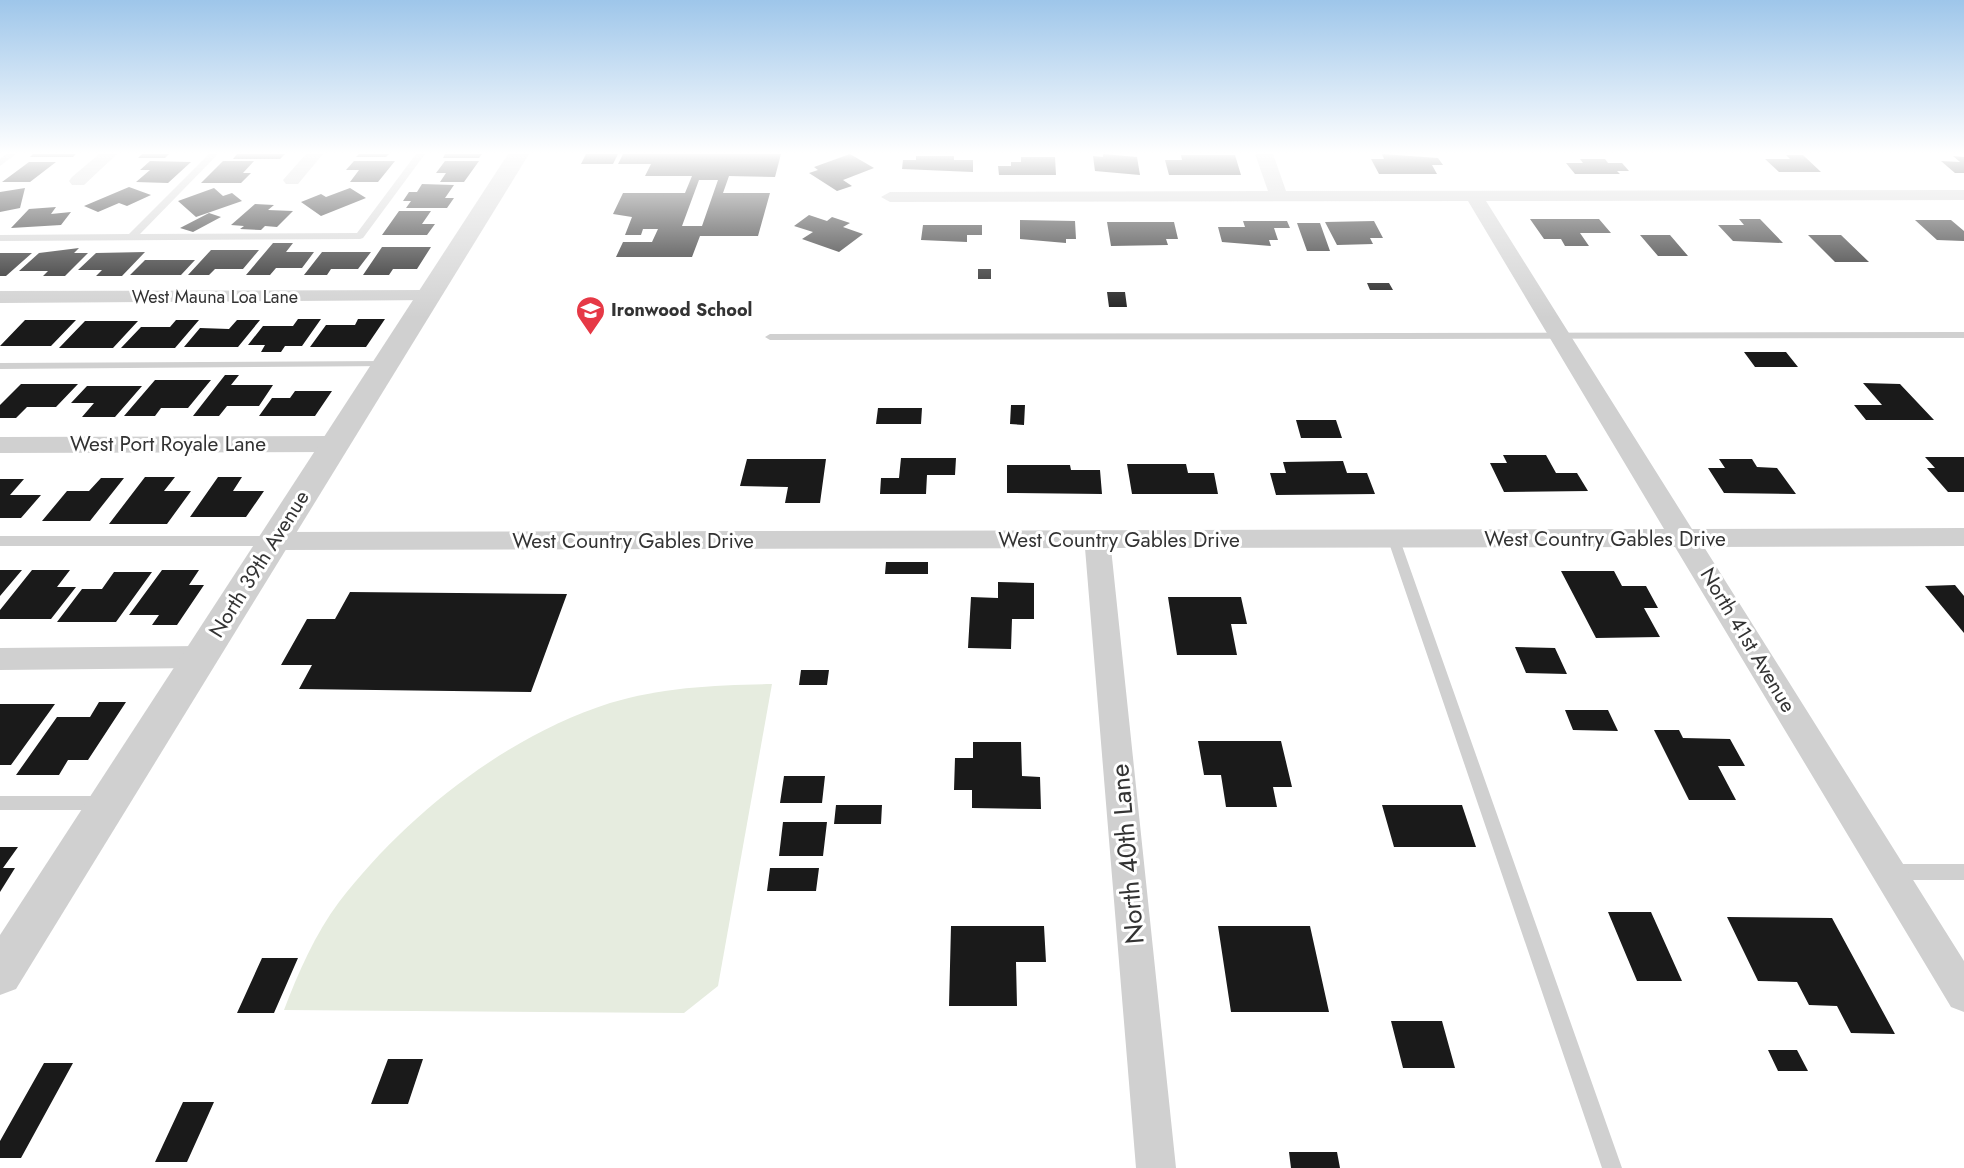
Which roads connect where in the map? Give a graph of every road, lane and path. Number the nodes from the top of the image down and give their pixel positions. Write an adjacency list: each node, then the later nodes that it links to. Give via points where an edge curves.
1 (160, 209): 6 (lane)
2 (380, 209): 6 (lane, via 360,236)
3 (484, 209): 7 (street, North 39th Avenue)
4 (1482, 209): 10 (street, North 41st Avenue)
5 (0, 238): 6 (lane)
6 (131, 238)
7 (429, 296): 8 (street, West Mauna Loa Lane); 12 (street, North 39th Avenue)
8 (0, 297)
9 (1964, 334): 10 (lane)
10 (1560, 336): 11 (lane); 17 (street, North 41st Avenue)
11 (770, 337)
12 (388, 364): 13 (lane); 14 (street, North 39th Avenue)
13 (0, 366)
14 (336, 444): 15 (street, West Port Royale Lane); 20 (street, North 39th Avenue)
15 (0, 445)
16 (1964, 537): 17 (street, West Country Gables Drive)
17 (1686, 538): 18 (street, West Country Gables Drive); 26 (street, North 41st Avenue)
18 (1394, 540): 21 (street, West Country Gables Drive); 31 (lane)
19 (0, 541): 20 (lane)
20 (273, 541): 21 (street, West Country Gables Drive); 22 (street, North 39th Avenue)
21 (1097, 541): 30 (street, North 40th Lane)
22 (200, 657): 23 (street); 24 (street, North 39th Avenue)
23 (0, 659)
24 (108, 802): 25 (lane); 28 (street, North 39th Avenue)
25 (0, 803)
26 (1890, 872): 27 (lane); 29 (street, North 41st Avenue)
27 (1964, 872)
28 (0, 974)
29 (1964, 994)
30 (1156, 1168)
31 (1612, 1168)

